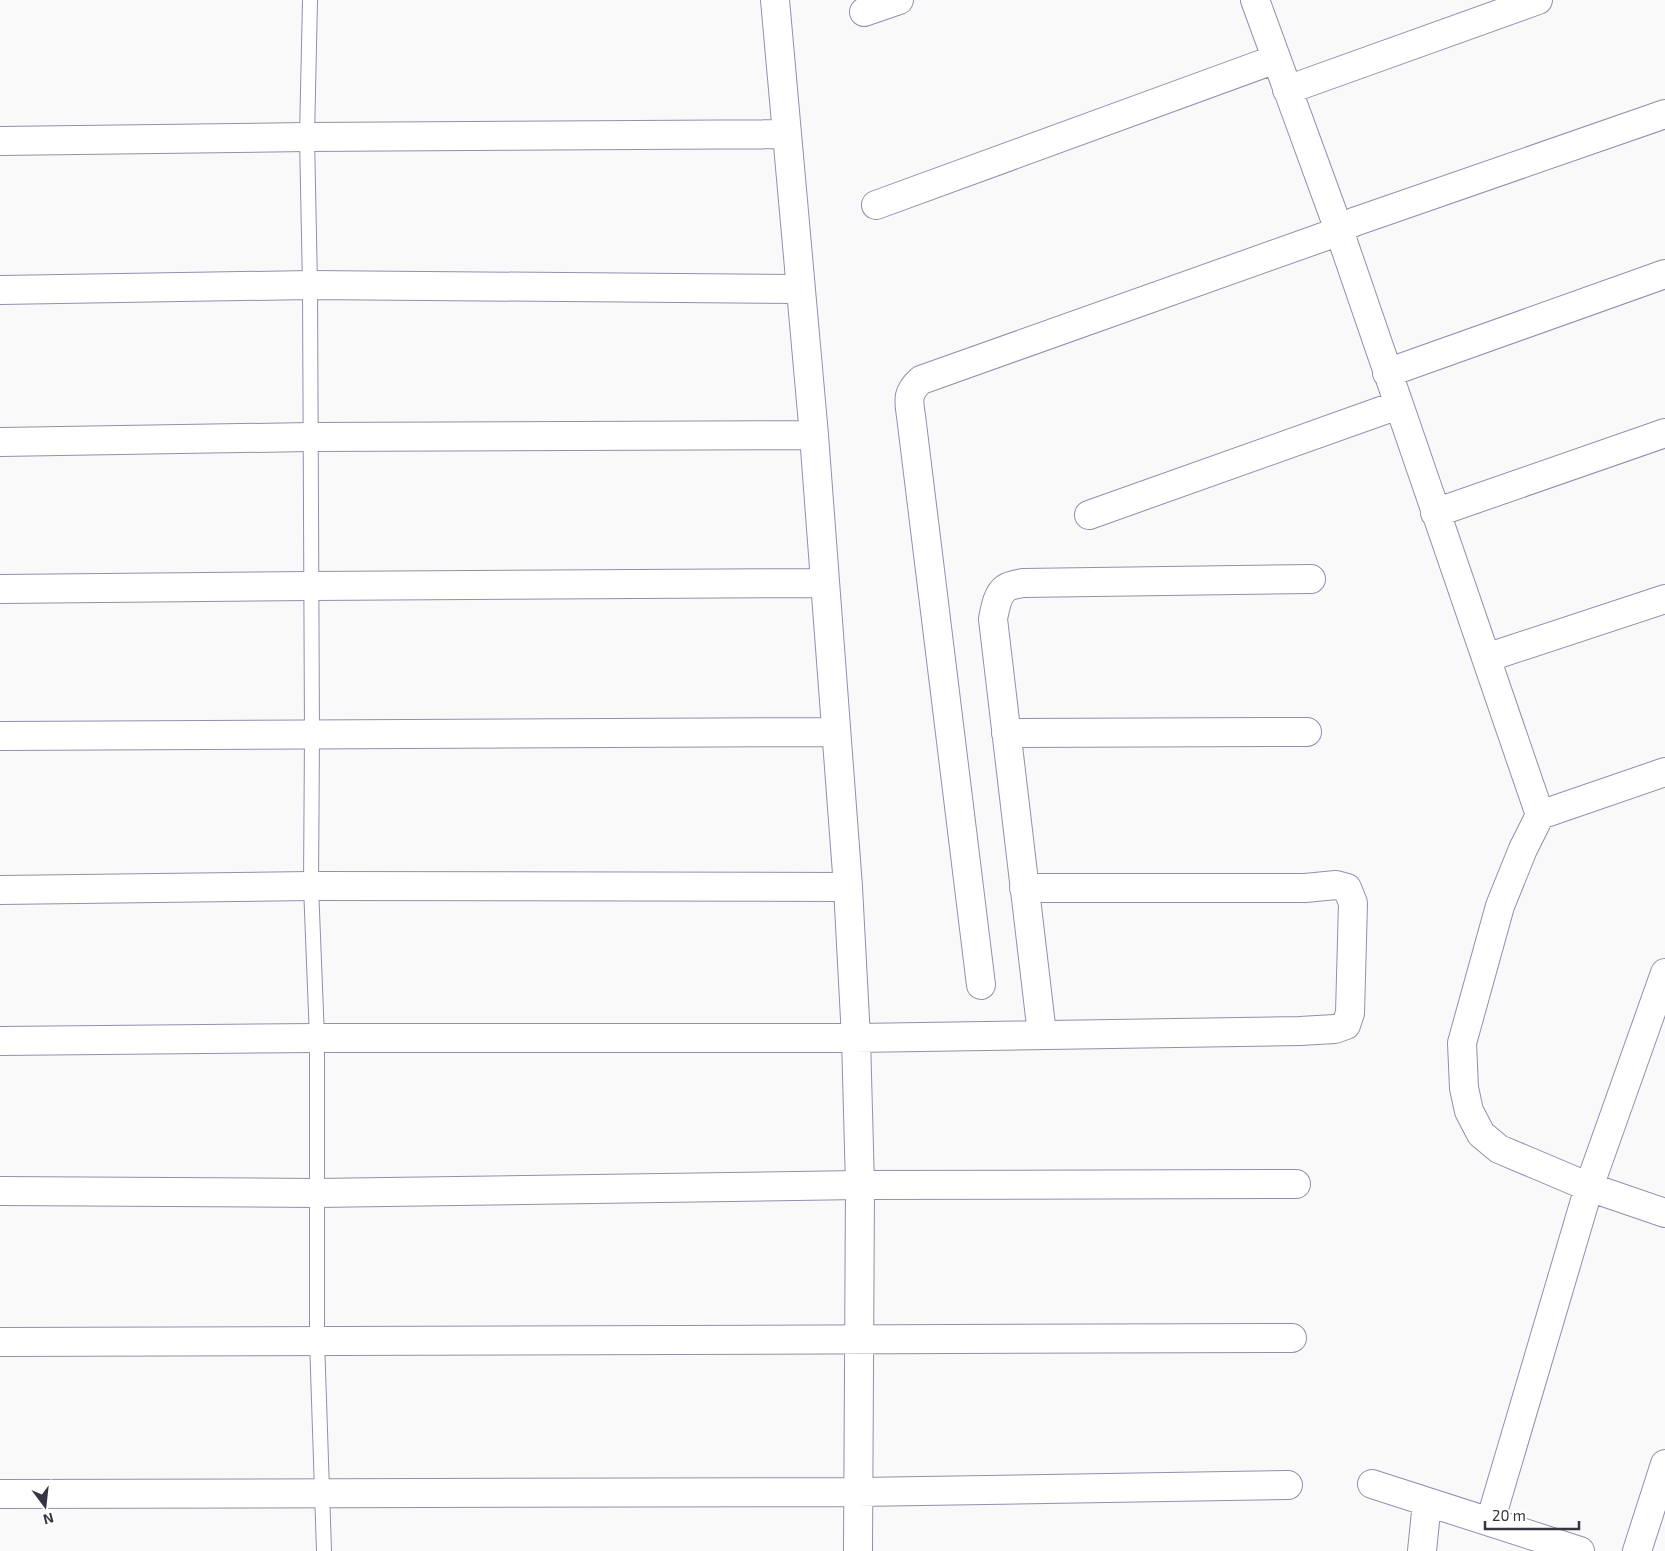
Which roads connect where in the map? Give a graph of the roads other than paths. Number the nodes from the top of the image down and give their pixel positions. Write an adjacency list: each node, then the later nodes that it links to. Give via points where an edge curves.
1 (310, 0): 11 (lane)
2 (775, 0): 10 (street)
3 (899, 0): 6 (street)
4 (1255, 0): 7 (street)
5 (1538, 0): 8 (street)
6 (864, 12)
7 (1276, 59): 8 (street); 13 (street)
8 (1287, 90): 14 (street)
9 (1665, 114): 14 (street, via 1354,222)
10 (786, 134): 11 (street); 17 (street)
11 (307, 137): 12 (street); 16 (lane)
12 (0, 141)
13 (876, 205)
14 (1339, 230): 19 (street); 45 (street, via 921,380 909,394)
15 (1665, 274): 19 (street)
16 (310, 285): 17 (street); 18 (street); 23 (lane)
17 (801, 289): 22 (street)
18 (0, 290)
19 (1387, 372): 20 (street)
20 (1398, 405): 25 (street); 26 (street)
21 (1665, 433): 25 (street)
22 (814, 435): 23 (street); 28 (street)
23 (310, 437): 24 (street); 29 (lane)
24 (0, 442)
25 (1435, 513): 32 (street)
26 (1089, 515)
27 (1311, 580): 35 (street, via 1023,583 1006,588 995,607 993,619)
28 (825, 583): 29 (street); 33 (street)
29 (311, 586): 30 (street); 36 (lane)
30 (0, 589)
31 (1665, 598): 32 (street)
32 (1486, 658): 39 (street)
33 (836, 732): 36 (street); 41 (street)
34 (1307, 732): 35 (street)
35 (1006, 733): 42 (street)
36 (312, 735): 37 (street); 40 (lane)
37 (0, 736)
38 (1665, 773): 39 (street)
39 (1540, 815): 52 (street, via 1500,906 1464,1033 1464,1088 1469,1111 1481,1134 1499,1149)
40 (311, 886): 41 (street); 43 (street); 47 (lane)
41 (848, 887): 48 (street)
42 (1024, 888): 46 (street); 46 (street, via 1305,888 1336,885 1347,888 1353,903 1350,1013 1346,1024 1336,1030)
43 (0, 890)
44 (1665, 973): 52 (street)
45 (981, 985)
46 (1042, 1034): 48 (street)
47 (317, 1038): 48 (street); 49 (street); 54 (lane)
48 (856, 1038): 51 (street)
49 (0, 1041)
50 (1296, 1184): 51 (street)
51 (860, 1185): 54 (street); 57 (street)
52 (1590, 1187): 55 (street); 67 (street)
53 (0, 1191): 54 (street)
54 (316, 1193): 58 (lane)
55 (1665, 1213)
56 (1292, 1338): 57 (street)
57 (859, 1339): 58 (street); 63 (street)
58 (316, 1340): 59 (street); 64 (lane)
59 (0, 1342)
60 (1665, 1464): 72 (street)
61 (1372, 1484): 66 (street)
62 (1288, 1485): 63 (street)
63 (858, 1492): 64 (street); 70 (street)
64 (322, 1493): 65 (street); 69 (lane)
65 (0, 1494)
66 (1428, 1502): 67 (street); 71 (street)
67 (1490, 1522): 68 (street)
68 (1573, 1550)
69 (324, 1551)
70 (858, 1551)
71 (1422, 1551)
72 (1637, 1551)

